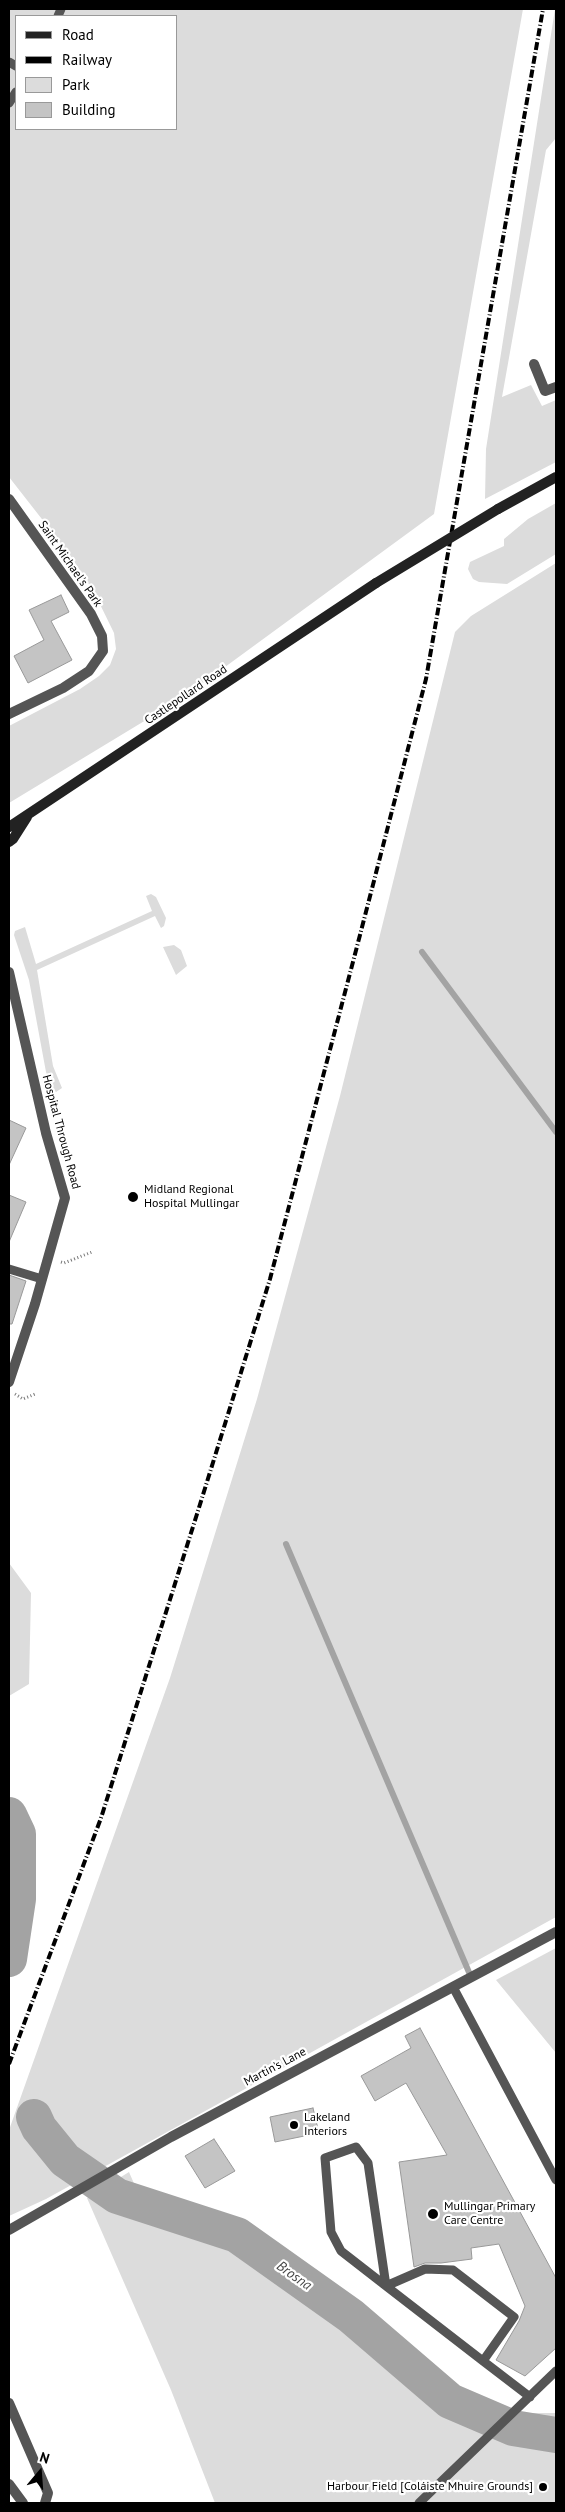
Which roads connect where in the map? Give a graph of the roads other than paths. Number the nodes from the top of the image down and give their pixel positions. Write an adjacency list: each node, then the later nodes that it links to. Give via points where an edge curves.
1 (534, 364): 2 (street, via 545,391)
2 (556, 388)
3 (556, 477): 6 (main road, Castlepollard Road, bridge, via 376,583)
4 (9, 499): 5 (street, Saint Michael's Park, via 91,614 102,636 103,651 90,671)
5 (9, 714)
6 (29, 814): 7 (main road, Castlepollard Road); 8 (main road)
7 (9, 827)
8 (9, 842)
9 (9, 972): 11 (street, Hospital Through Road, via 46,1133 65,1198)
10 (9, 1269): 11 (lane)
11 (42, 1279): 12 (street, Hospital Through Road)
12 (9, 1382)
13 (556, 1932): 14 (street, Martin's Lane)
14 (452, 1987): 15 (lane); 16 (street, Martin's Lane, via 171,2137)
15 (556, 2180)
16 (9, 2230)
17 (386, 2286): 17 (lane, via 341,2251 331,2232 325,2158 356,2147 368,2164); 18 (lane); 18 (lane, via 425,2269 453,2270 514,2317)
18 (483, 2361): 20 (lane)
19 (556, 2371): 20 (lane)
20 (530, 2397): 25 (lane)
21 (9, 2403): 24 (street, via 48,2493)
22 (9, 2484): 23 (street)
23 (23, 2503)
24 (44, 2503)
25 (419, 2503)

